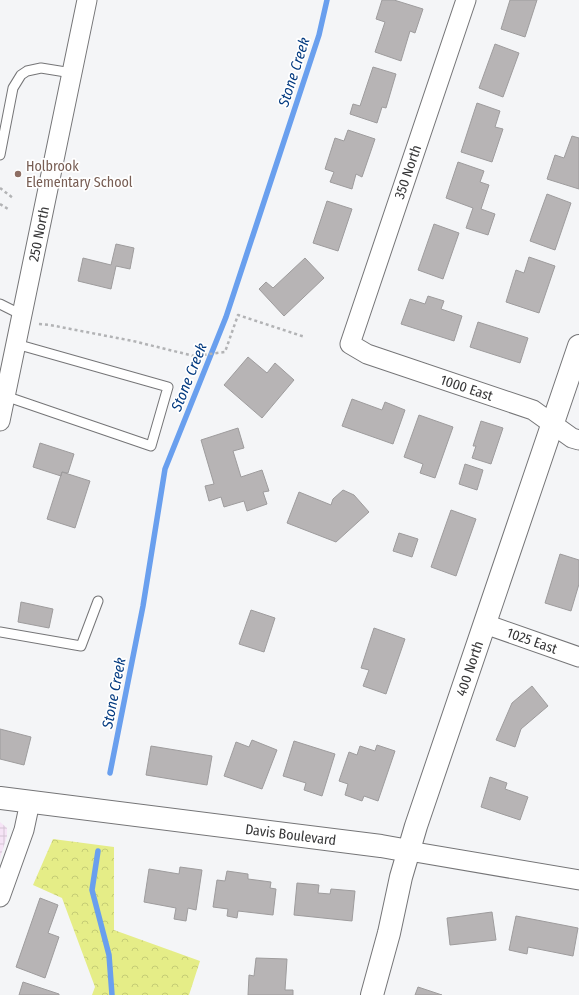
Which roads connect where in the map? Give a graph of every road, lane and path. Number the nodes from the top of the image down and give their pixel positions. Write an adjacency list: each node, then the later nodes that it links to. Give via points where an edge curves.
1 (87, 0): 3 (street, 250 North)
2 (466, 0): 13 (street, 350 North)
3 (72, 73): 4 (lane, via 41,68 21,75 13,88); 10 (street, 250 North)
4 (0, 155)
5 (0, 188): 6 (path)
6 (13, 198)
7 (0, 204): 8 (path)
8 (8, 209)
9 (0, 304): 10 (lane)
10 (29, 320): 11 (path, via 194,356 225,352 238,315); 12 (street, 250 North)
11 (305, 337)
12 (16, 344): 15 (street, 250 North); 15 (lane, via 168,387 151,446)
13 (350, 344): 17 (street, 1000 East, via 367,354 533,410)
14 (579, 346): 17 (main road, 400 North)
15 (4, 390): 16 (street, 250 North)
16 (0, 421)
17 (553, 424): 18 (street, 1000 East); 20 (main road, 400 North)
18 (579, 440)
19 (98, 602): 21 (lane, via 81,646)
20 (485, 624): 22 (street, 1025 East); 25 (main road, 400 North)
21 (0, 632)
22 (579, 657)
23 (0, 798): 24 (main road, Davis Boulevard)
24 (30, 802): 25 (main road, Davis Boulevard); 27 (street, via 24,830)
25 (409, 851): 26 (street, Davis Boulevard); 28 (main road, 400 North)
26 (579, 880)
27 (0, 897)
28 (372, 995)

